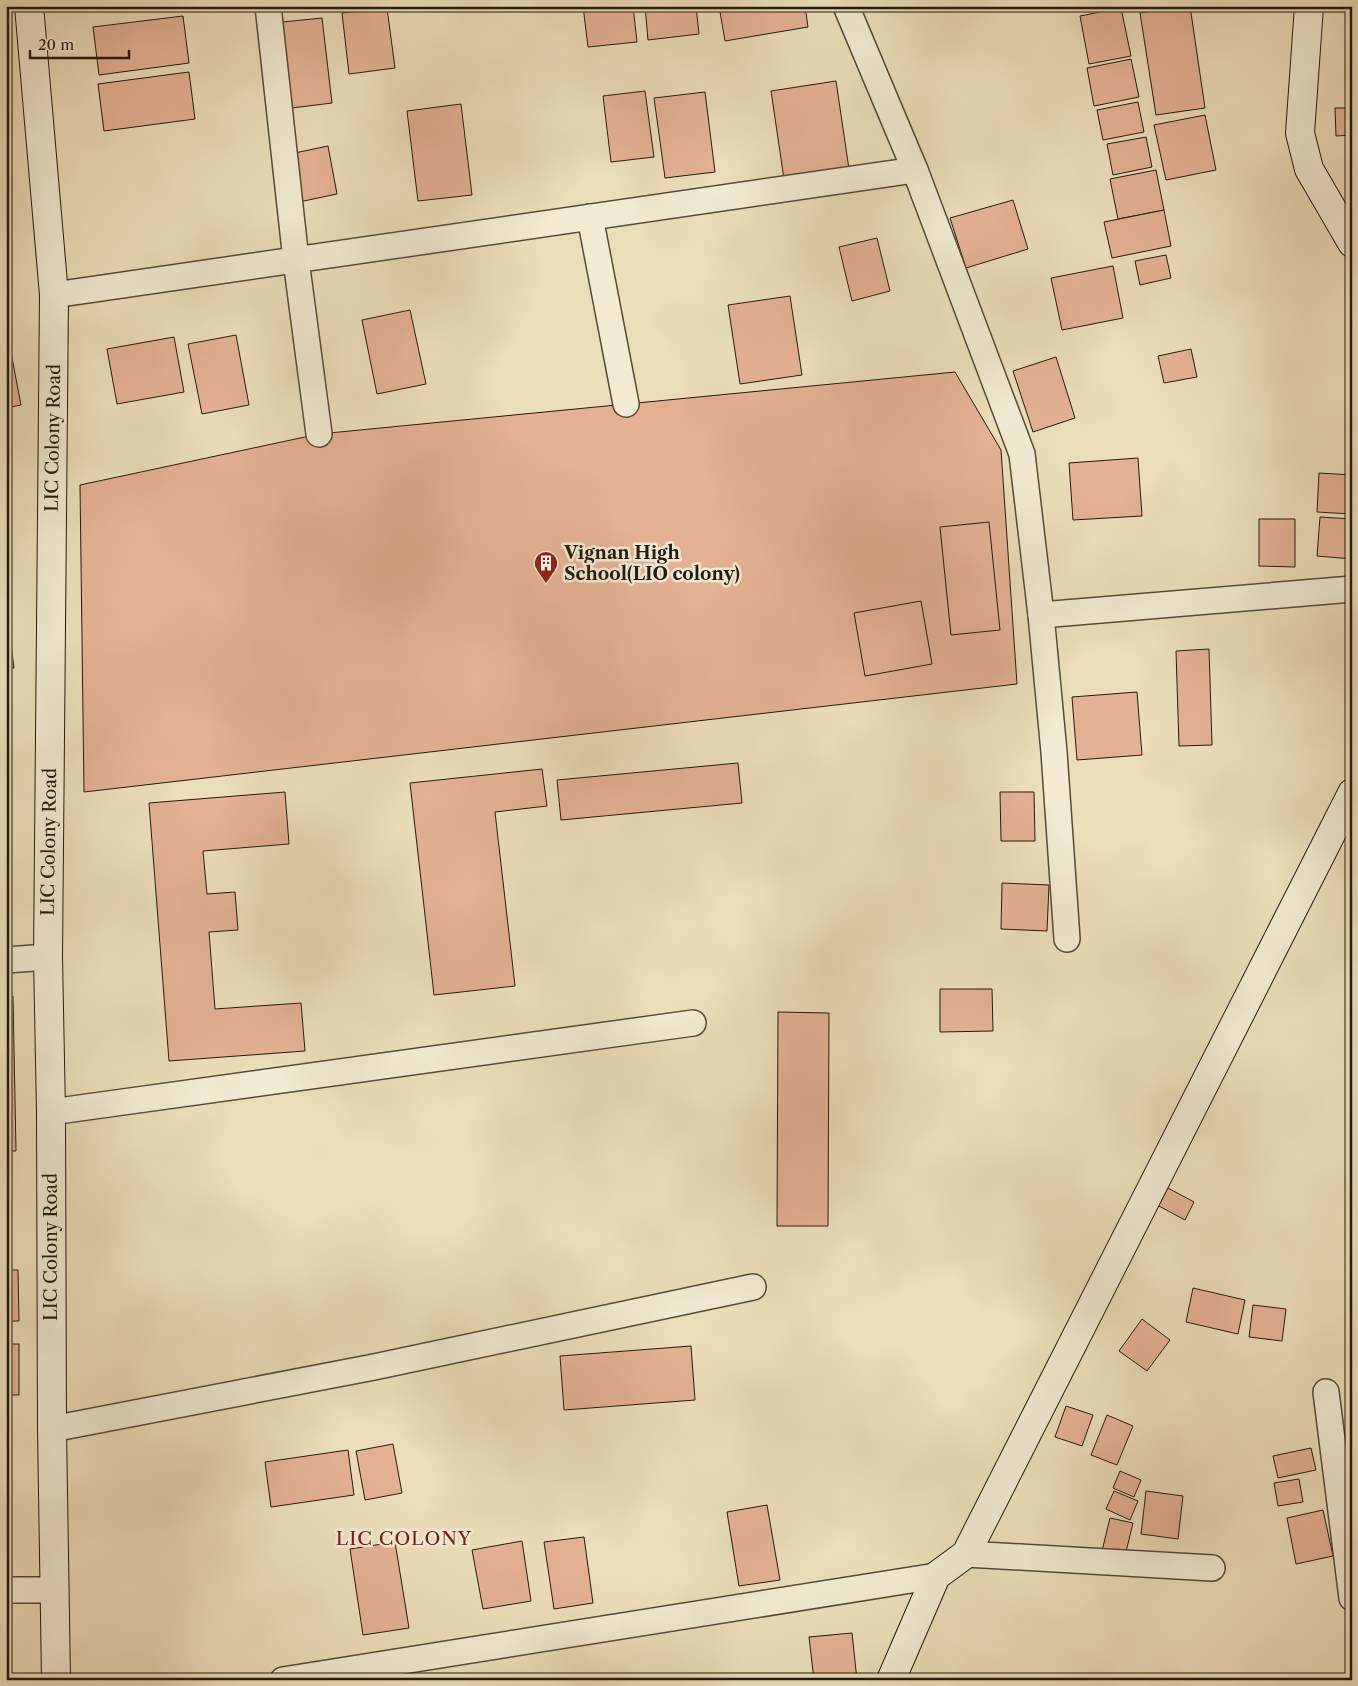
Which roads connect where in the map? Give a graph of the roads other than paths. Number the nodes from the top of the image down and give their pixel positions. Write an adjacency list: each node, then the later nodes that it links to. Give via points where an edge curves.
1 (29, 6): 9 (main road, LIC Colony Road)
2 (268, 6): 8 (street)
3 (846, 6): 5 (street)
4 (1309, 6): 7 (main road, via 1300,133 1309,169)
5 (915, 170): 6 (street); 13 (street, via 1022,454)
6 (590, 218): 8 (street); 10 (street)
7 (1352, 243)
8 (296, 260): 9 (street); 11 (street)
9 (54, 295): 16 (main road, LIC Colony Road)
10 (626, 404)
11 (320, 434)
12 (1352, 589): 13 (street)
13 (1041, 615): 15 (street)
14 (1352, 793): 23 (main road)
15 (1067, 939)
16 (48, 958): 17 (street); 19 (main road, LIC Colony Road)
17 (6, 960)
18 (693, 1024): 19 (street)
19 (51, 1112): 22 (main road, LIC Colony Road)
20 (752, 1286): 22 (street, via 374,1368)
21 (1326, 1392): 28 (street)
22 (52, 1429): 27 (main road, LIC Colony Road)
23 (966, 1554): 24 (street); 25 (main road)
24 (1212, 1568)
25 (936, 1576): 30 (street); 31 (main road)
26 (6, 1590): 27 (street)
27 (55, 1590): 29 (main road, LIC Colony Road)
28 (1352, 1598)
29 (56, 1680)
30 (284, 1680)
31 (891, 1680)

